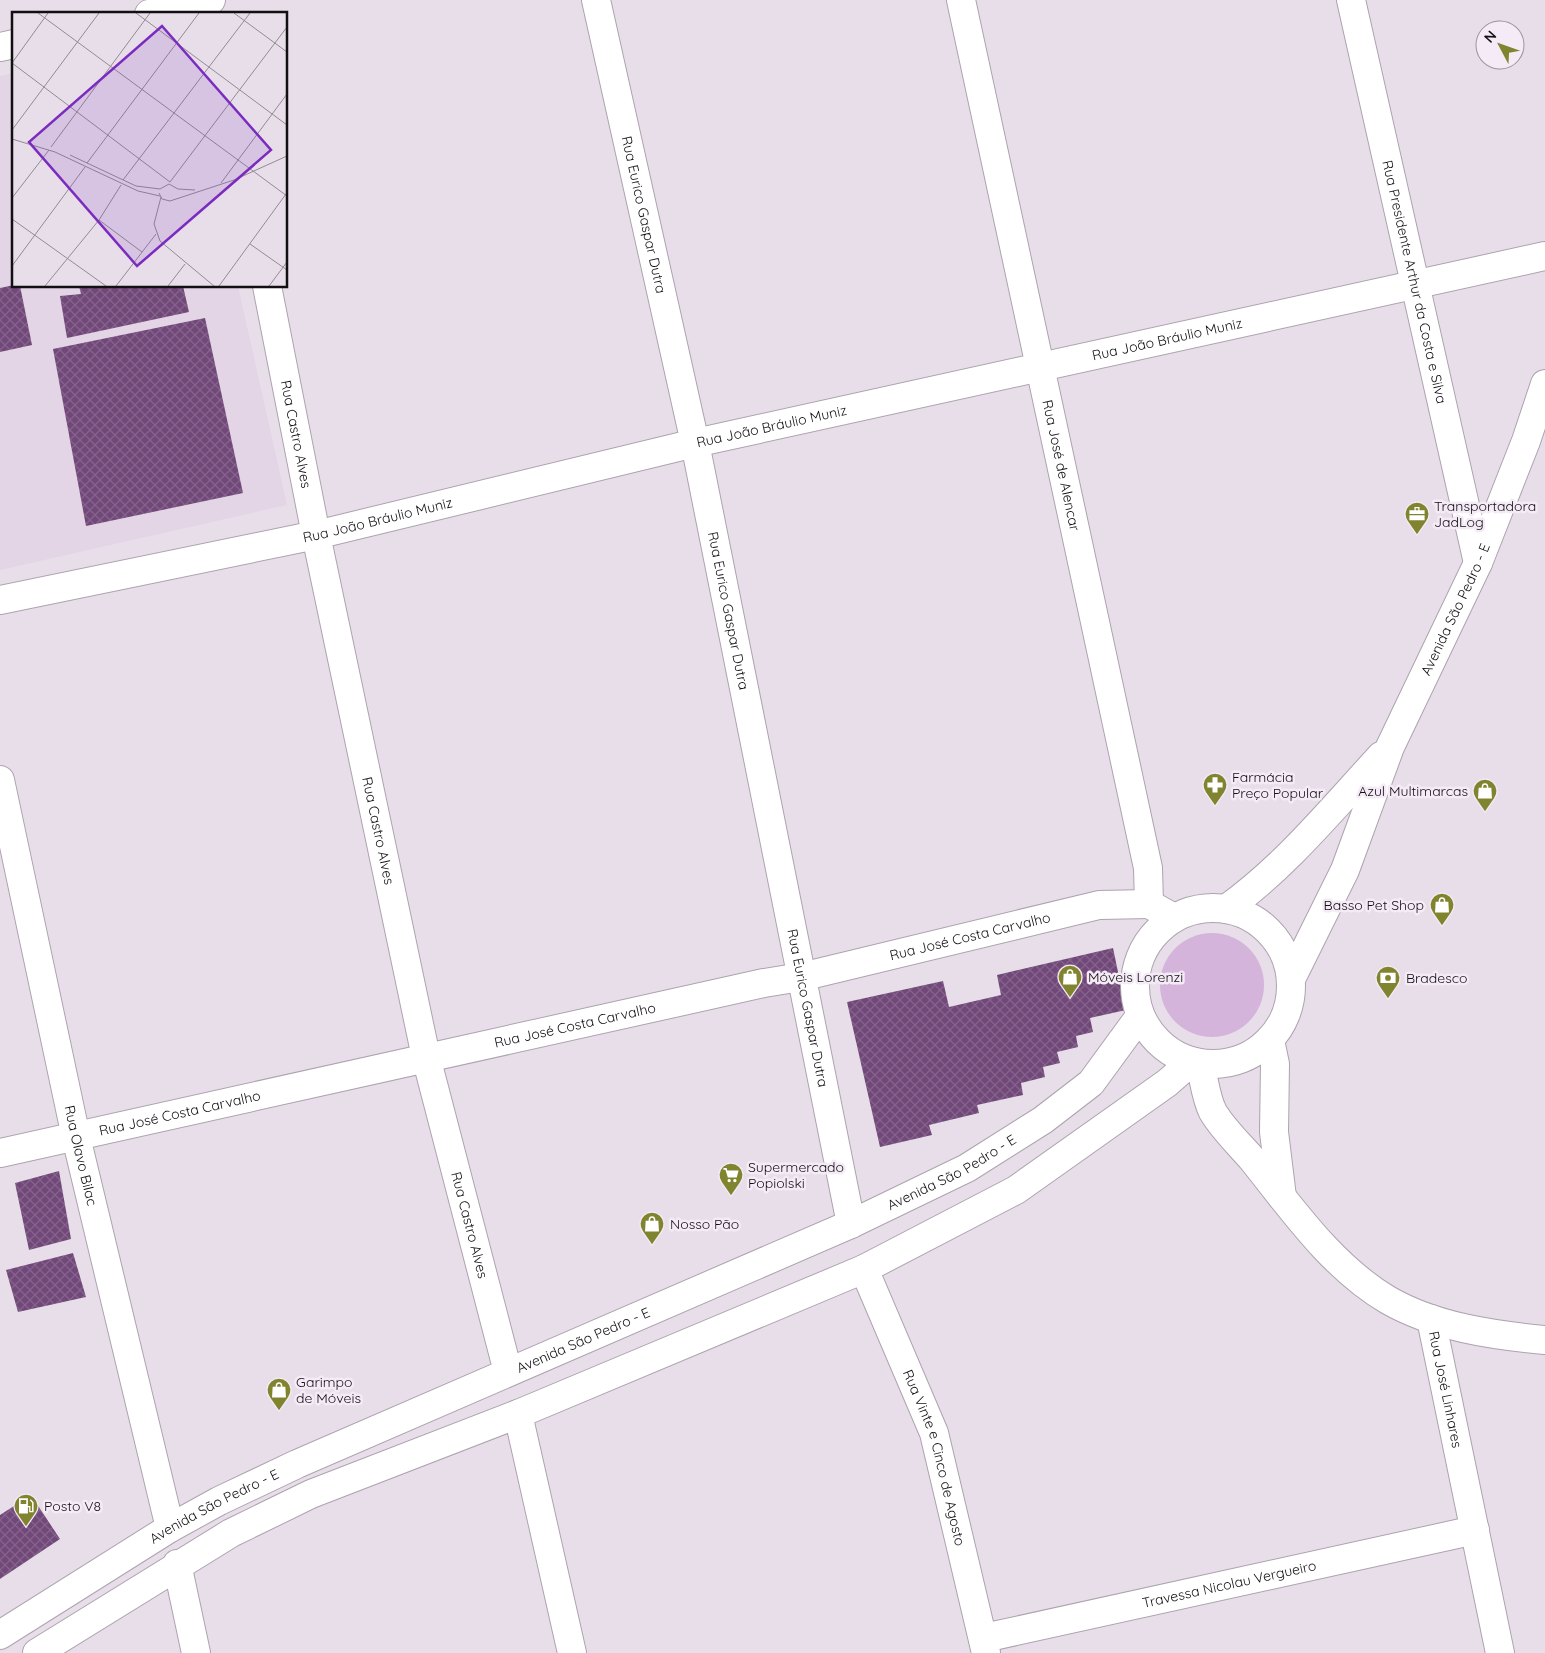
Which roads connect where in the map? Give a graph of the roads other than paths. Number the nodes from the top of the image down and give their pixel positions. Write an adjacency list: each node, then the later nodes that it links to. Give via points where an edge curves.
1 (596, 0): 11 (street, Rua Eurico Gaspar Dutra)
2 (961, 0): 9 (street, Rua José de Alencar)
3 (1351, 0): 7 (street, Rua Presidente Arthur da Costa e Silva)
4 (206, 4): 5 (street)
5 (160, 12)
6 (1545, 256): 7 (street, Rua João Bráulio Muniz)
7 (1415, 285): 9 (street, Rua João Bráulio Muniz); 13 (street, Rua Presidente Arthur da Costa e Silva)
8 (267, 288): 12 (street, Rua Castro Alves)
9 (1040, 368): 11 (street, Rua João Bráulio Muniz); 17 (street, Rua José de Alencar, via 1148,868)
10 (1545, 384): 13 (street, Avenida São Pedro - E)
11 (695, 443): 12 (street, Rua João Bráulio Muniz); 20 (street, Rua Eurico Gaspar Dutra)
12 (316, 535): 14 (street, Rua João Bráulio Muniz); 24 (street, Rua Castro Alves)
13 (1478, 563): 15 (street, Avenida São Pedro - E)
14 (0, 600)
15 (1390, 746): 18 (street, Avenida São Pedro - E, via 1302,842 1253,890); 21 (street, Avenida São Pedro - E, via 1345,870)
16 (0, 780): 26 (street, Rua Olavo Bilac)
17 (1149, 904): 19 (street); 20 (street, Rua José Costa Carvalho, via 1099,905)
18 (1226, 909): 19 (street, via 1190,911); 21 (street, via 1250,917 1270,932 1285,954)
19 (1174, 918): 22 (street, via 1159,929 1144,948 1136,969 1134,993)
20 (801, 977): 24 (street, Rua José Costa Carvalho); 29 (street, Rua Eurico Gaspar Dutra)
21 (1291, 979): 23 (street, via 1290,1001)
22 (1140, 1016): 25 (street, via 1163,1047); 29 (street, Avenida São Pedro - E, via 1091,1083 1043,1120 967,1168)
23 (1270, 1040): 25 (street, via 1249,1056 1226,1064); 28 (street, via 1275,1064 1274,1132)
24 (426, 1056): 26 (street, Rua José Costa Carvalho); 33 (street, Rua Castro Alves)
25 (1196, 1063): 28 (street, Rua José Linhares, via 1213,1111); 30 (street, via 1016,1190)
26 (76, 1137): 27 (street, Rua José Costa Carvalho); 35 (street, Rua Olavo Bilac)
27 (0, 1153)
28 (1282, 1197): 31 (street, Rua José Linhares, via 1354,1275 1389,1300)
29 (851, 1224): 33 (street, Avenida São Pedro - E)
30 (864, 1269): 34 (street); 39 (street, Rua Vinte e Cinco de Agosto, via 934,1434)
31 (1431, 1319): 32 (street, via 1502,1336); 36 (street, Rua José Linhares)
32 (1545, 1340)
33 (508, 1372): 35 (street, Avenida São Pedro - E, via 297,1464)
34 (518, 1414): 37 (street, via 311,1494); 42 (street)
35 (170, 1528): 38 (street, Avenida São Pedro - E)
36 (1475, 1530): 39 (street, Travessa Nicolau Vergueiro); 43 (street, Rua José Linhares)
37 (177, 1564): 40 (street); 41 (street)
38 (0, 1635)
39 (985, 1646)
40 (37, 1653)
41 (196, 1653)
42 (572, 1653)
43 (1500, 1653)

